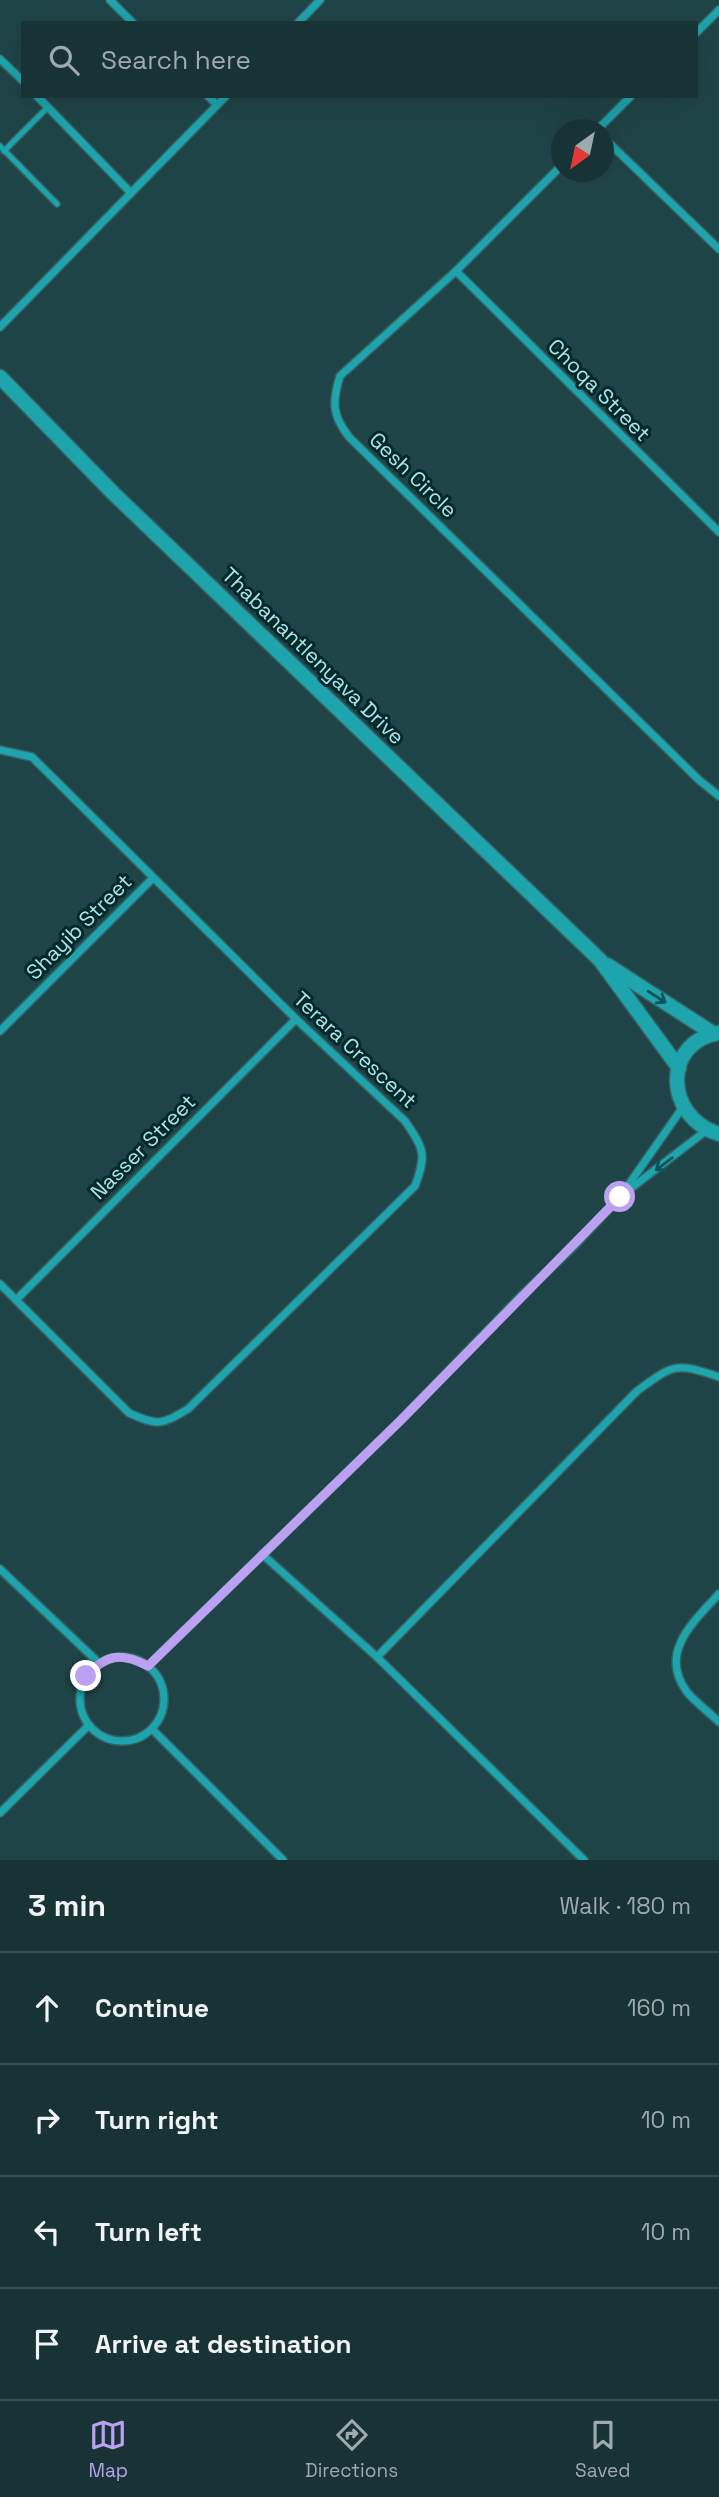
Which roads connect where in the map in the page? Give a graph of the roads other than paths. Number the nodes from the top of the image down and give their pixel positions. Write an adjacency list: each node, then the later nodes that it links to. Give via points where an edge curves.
1 (110, 0): 4 (street)
2 (320, 0): 5 (street)
3 (719, 10): 6 (street)
4 (131, 21)
5 (300, 21)
6 (698, 31)
7 (0, 58): 8 (street)
8 (21, 79)
9 (39, 98): 14 (street)
10 (210, 98): 13 (street)
11 (224, 98): 13 (street)
12 (629, 98): 15 (street)
13 (217, 105): 19 (street)
14 (48, 107): 16 (lane); 19 (street)
15 (608, 119)
16 (2, 148): 20 (lane)
17 (614, 148): 21 (street)
18 (551, 176): 22 (street, Gesh Circle)
19 (131, 193): 23 (street)
20 (57, 204)
21 (719, 249)
22 (456, 271): 25 (street, Choqa Street); 27 (street, Gesh Circle, via 340,376 335,391 337,421)
23 (0, 327)
24 (0, 377): 29 (street, Thabanantlenyava Drive, via 113,493)
25 (719, 532)
26 (0, 750): 28 (street, Terara Crescent, via 32,758)
27 (719, 796)
28 (153, 878): 30 (street, Terara Crescent); 31 (street, Shayib Street)
29 (600, 960): 32 (street, Thabanantlenyava Drive, one-way to 32); 33 (street, Thabanantlenyava Drive)
30 (296, 1020): 38 (street, Nasser Street); 38 (street, Terara Crescent, via 405,1121 419,1142 424,1163 415,1186 188,1409 169,1420 150,1423 129,1413)
31 (0, 1031)
32 (717, 1033): 33 (street, via 687,1052)
33 (679, 1068): 34 (street)
34 (683, 1107): 35 (street, via 693,1121); 36 (street)
35 (713, 1132): 36 (street, one-way to 36)
36 (620, 1197): 40 (street)
37 (0, 1284): 38 (street, Terara Crescent)
38 (16, 1300)
39 (719, 1377): 43 (street, via 688,1366 664,1371 637,1391)
40 (262, 1554): 43 (street); 45 (street)
41 (0, 1569): 44 (street)
42 (719, 1594): 46 (street, via 693,1621 677,1647 677,1670 687,1691)
43 (377, 1657): 51 (street)
44 (99, 1663): 45 (street, via 115,1657 132,1658); 47 (street, via 86,1676 80,1692 80,1710)
45 (148, 1666): 48 (street, via 164,1697)
46 (719, 1722)
47 (89, 1725): 48 (street, via 102,1736 119,1741); 49 (street)
48 (152, 1729): 50 (street)
49 (0, 1813)
50 (283, 1860)
51 (584, 1860)

